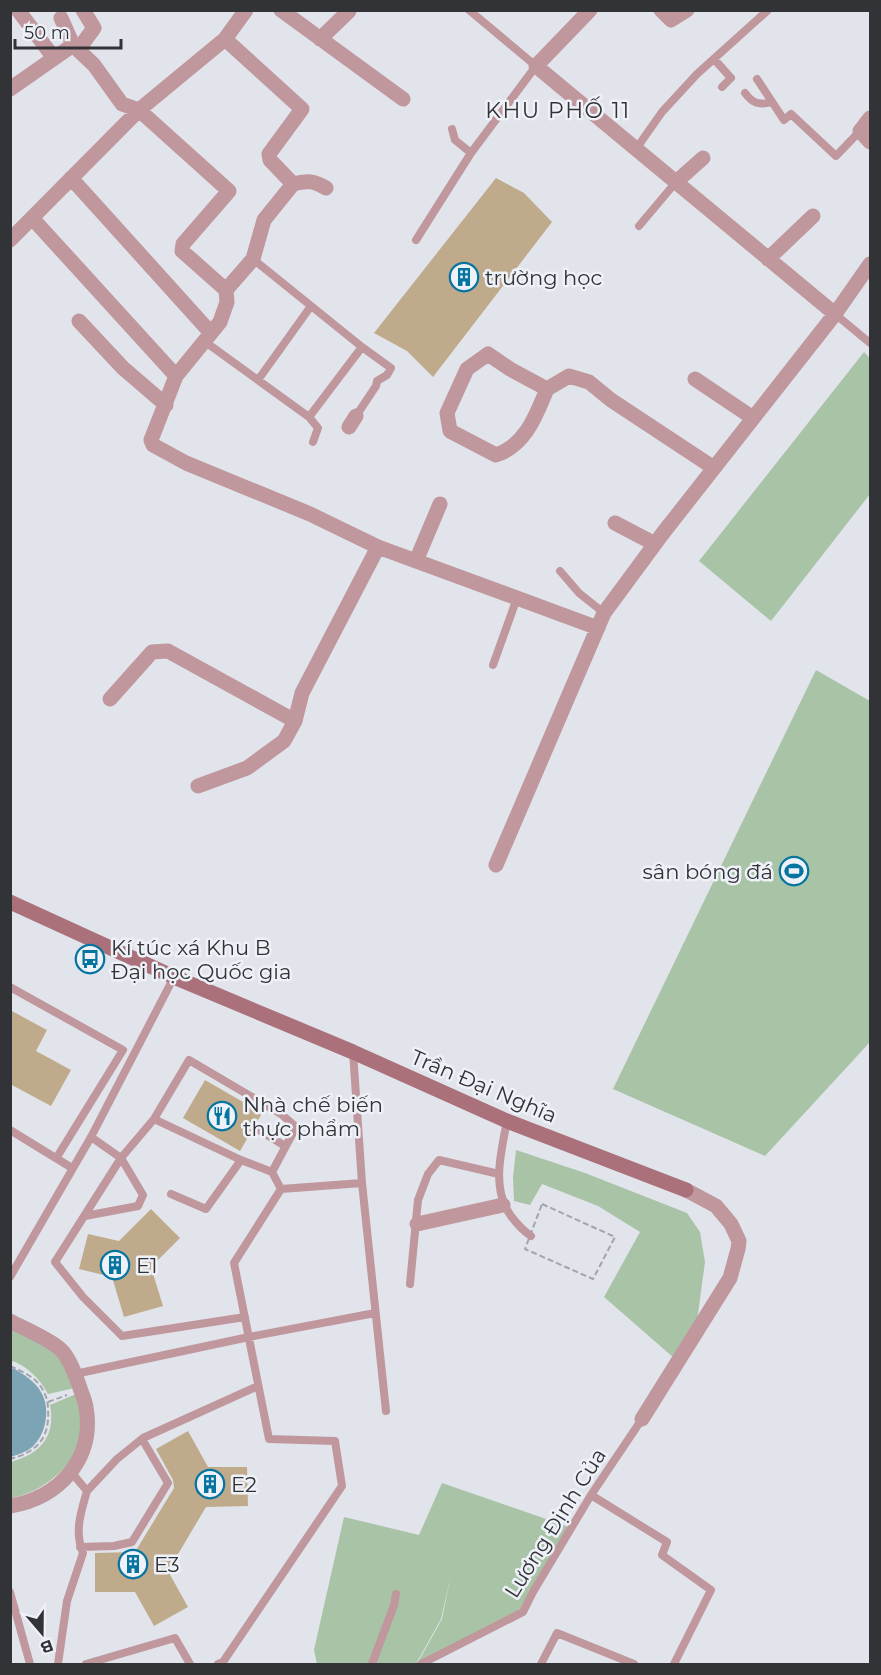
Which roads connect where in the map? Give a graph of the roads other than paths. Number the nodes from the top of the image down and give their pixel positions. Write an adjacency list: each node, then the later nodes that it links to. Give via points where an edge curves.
1 (18, 10): 15 (street)
2 (84, 10): 14 (street, via 94,28)
3 (246, 10): 12 (street)
4 (281, 10): 13 (street)
5 (349, 10): 13 (street)
6 (469, 10): 17 (lane)
7 (590, 10): 17 (street)
8 (661, 10): 9 (street, via 671,20)
9 (687, 10)
10 (767, 11): 16 (lane)
11 (61, 18): 14 (street)
12 (225, 39): 24 (street); 33 (street, via 302,109 269,154)
13 (320, 39): 22 (street)
14 (75, 47): 15 (street); 24 (street, via 94,65 122,104)
15 (54, 58): 20 (street)
16 (714, 59): 19 (lane, via 731,78); 28 (lane, via 663,112)
17 (536, 66): 28 (street); 29 (lane)
18 (757, 79): 23 (lane)
19 (722, 87)
20 (10, 88)
21 (745, 93): 23 (lane, via 752,102)
22 (403, 99)
23 (772, 102): 27 (lane, via 784,120 791,114 836,156)
24 (139, 110): 31 (street); 43 (street, via 229,191 183,244 182,251)
25 (870, 118): 27 (street)
26 (452, 129): 29 (lane, via 455,140)
27 (865, 136)
28 (636, 149): 32 (street)
29 (471, 153): 39 (lane)
30 (703, 158): 32 (street)
31 (71, 178): 36 (street); 47 (street)
32 (676, 182): 37 (lane); 41 (street)
33 (293, 184): 34 (street, via 315,182); 40 (street, via 264,220)
34 (326, 188)
35 (813, 216): 41 (street)
36 (33, 219): 38 (street); 50 (street)
37 (639, 226)
38 (10, 240)
39 (416, 240)
40 (253, 259): 43 (street); 44 (lane)
41 (768, 259): 45 (street)
42 (870, 264): 45 (street)
43 (226, 290): 47 (street, via 227,303 220,321)
44 (311, 306): 49 (lane); 52 (lane)
45 (835, 314): 48 (lane); 56 (street)
46 (80, 321): 54 (street, via 123,368)
47 (207, 337): 50 (street); 52 (lane)
48 (870, 343)
49 (362, 347): 55 (lane); 57 (lane, via 391,368 377,381)
50 (176, 376): 54 (street)
51 (695, 379): 56 (street)
52 (258, 380): 55 (lane)
53 (547, 389): 53 (street, via 488,354 467,369 447,413 450,431 496,455 504,452 531,425); 59 (street, via 569,376 589,382)
54 (166, 405): 63 (street, via 151,440 153,445)
55 (309, 417): 58 (lane, via 318,428)
56 (753, 418): 59 (street)
57 (353, 421)
58 (313, 442)
59 (714, 468): 62 (street)
60 (440, 504): 64 (street)
61 (615, 523): 62 (street)
62 (655, 544): 67 (street)
63 (378, 547): 64 (street); 71 (street, via 302,693)
64 (416, 561): 66 (street)
65 (560, 571): 67 (lane)
66 (517, 598): 68 (street); 69 (lane)
67 (604, 613): 68 (street)
68 (598, 628): 73 (street)
69 (493, 665)
70 (110, 699): 71 (street, via 152,651 168,651)
71 (295, 721): 72 (street, via 284,741 247,768)
72 (198, 786)
73 (496, 865)
74 (10, 902): 75 (street, Trần Đại Nghĩa)
75 (174, 977): 77 (street, Trần Đại Nghĩa); 82 (lane)
76 (10, 987): 84 (lane, via 123,1050)
77 (353, 1052): 79 (street, Trần Đại Nghĩa); 90 (lane)
78 (154, 1119): 83 (lane, via 189,1060 296,1126); 85 (lane); 86 (lane)
79 (507, 1121): 89 (lane); 106 (street, Trần Đại Nghĩa, via 686,1190 716,1206 739,1241 730,1278)
80 (256, 1128): 83 (lane)
81 (10, 1130): 84 (lane)
82 (91, 1137): 85 (lane); 87 (lane)
83 (285, 1146): 88 (lane)
84 (57, 1157): 87 (lane)
85 (121, 1158): 94 (lane); 94 (lane, via 142,1195 138,1206)
86 (241, 1160): 88 (lane); 92 (lane, via 206,1209)
87 (72, 1168): 97 (lane)
88 (272, 1172): 91 (lane)
89 (499, 1174): 93 (lane); 95 (lane, via 439,1160 428,1174 418,1200)
90 (362, 1183): 91 (lane); 99 (lane)
91 (281, 1189): 100 (lane, via 234,1263)
92 (171, 1194)
93 (504, 1205): 95 (street); 96 (lane, via 522,1231)
94 (85, 1216): 100 (lane, via 55,1262 122,1336)
95 (417, 1224): 98 (lane)
96 (531, 1236)
97 (10, 1277)
98 (410, 1284)
99 (375, 1313): 102 (lane); 105 (lane)
100 (245, 1317): 102 (lane)
101 (10, 1321): 103 (street, via 61,1349)
102 (249, 1337): 103 (lane); 104 (lane)
103 (75, 1374): 108 (street, via 87,1407 81,1457)
104 (258, 1386): 107 (lane); 119 (lane, via 268,1439 335,1441 342,1486)
105 (386, 1411)
106 (642, 1419): 110 (lane, Lương Định Của)
107 (142, 1439): 109 (lane); 112 (lane, via 168,1483 132,1542)
108 (72, 1473): 109 (lane); 111 (street, via 55,1488)
109 (87, 1491): 112 (lane, via 78,1523)
110 (591, 1495): 121 (lane, Lương Định Của, via 523,1612); 124 (lane, via 667,1542 662,1555 711,1590)
111 (10, 1506)
112 (80, 1547): 116 (lane, via 82,1553 67,1602)
113 (10, 1592): 115 (lane)
114 (396, 1594): 120 (lane)
115 (30, 1665)
116 (58, 1665)
117 (86, 1665): 118 (lane, via 175,1638)
118 (190, 1665)
119 (218, 1665)
120 (372, 1665)
121 (421, 1665)
122 (542, 1665): 123 (lane, via 556,1633)
123 (634, 1665)
124 (674, 1665)

